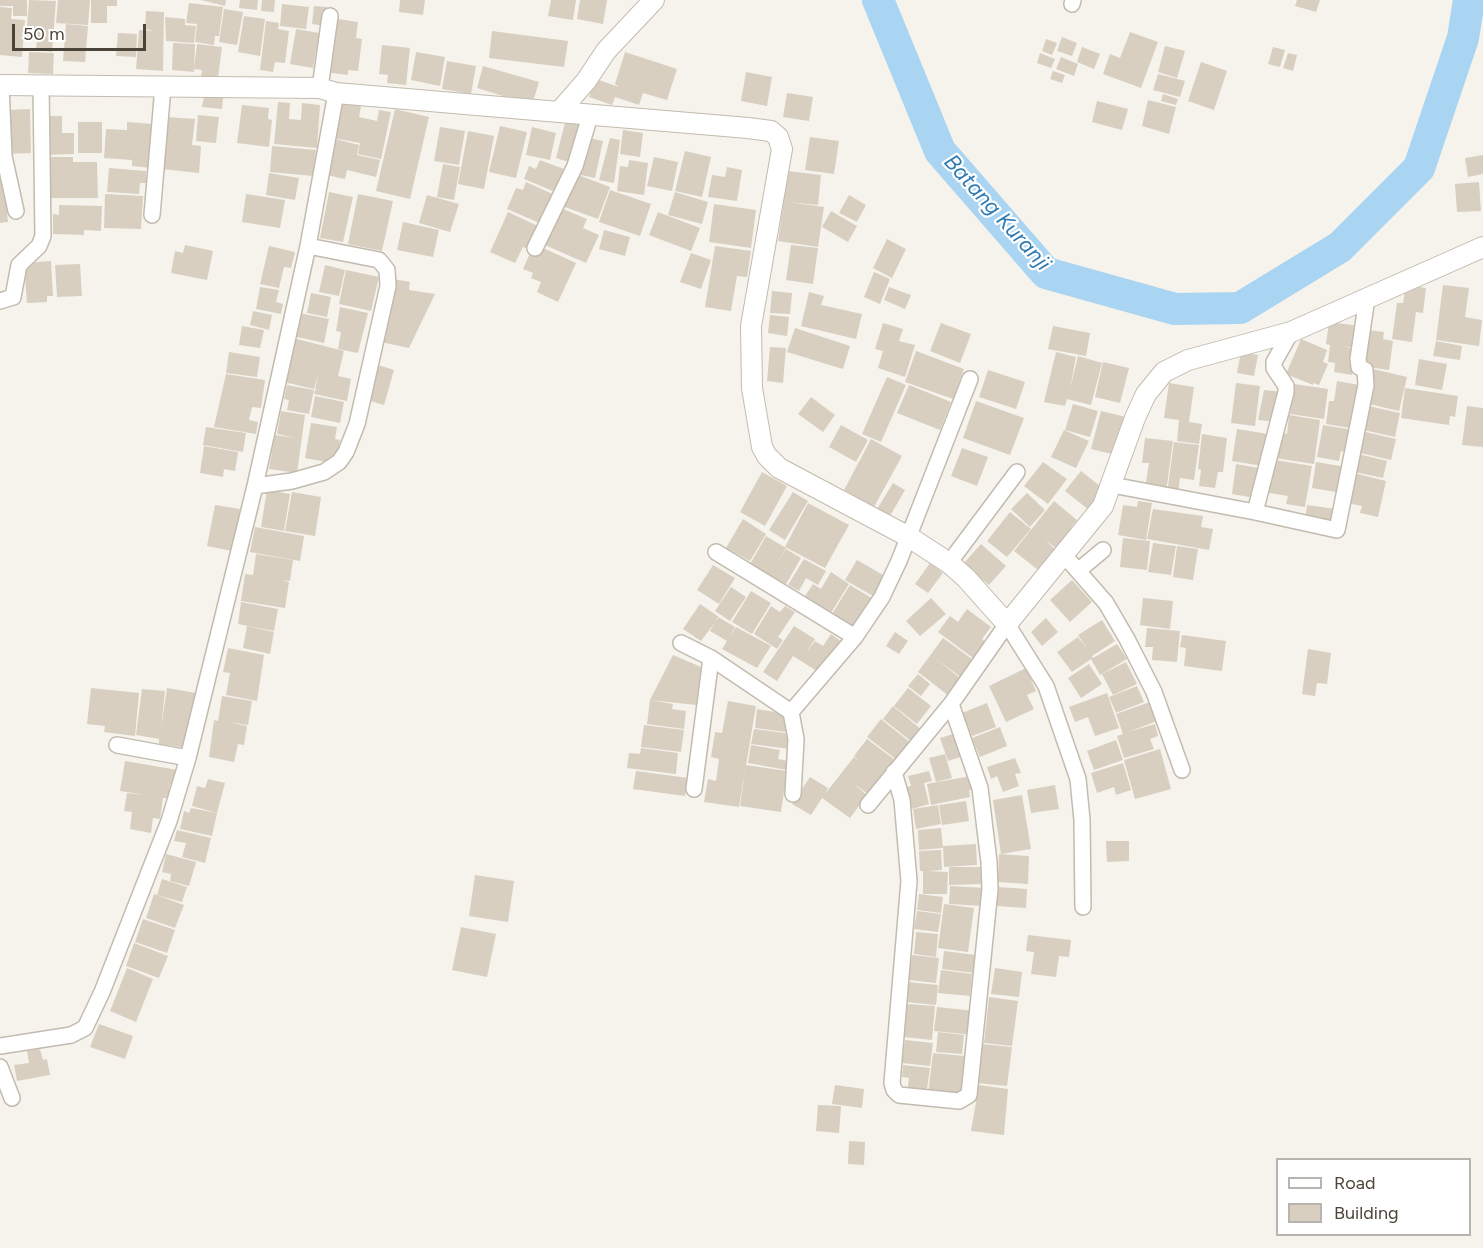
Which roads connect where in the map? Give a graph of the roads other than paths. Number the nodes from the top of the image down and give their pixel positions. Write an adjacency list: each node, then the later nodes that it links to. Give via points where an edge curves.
1 (654, 0): 7 (street, via 606,51)
2 (330, 16): 6 (street)
3 (0, 85): 4 (street); 9 (street, via 4,156)
4 (41, 85): 5 (street); 15 (street, via 43,236 39,246 19,265 13,297)
5 (163, 87): 6 (street); 10 (street)
6 (328, 90): 7 (street); 11 (street)
7 (560, 112): 8 (street)
8 (590, 116): 13 (street, via 575,166); 22 (street, via 748,128 771,131 778,136 782,149 751,326 752,388 762,447 779,468)
9 (16, 211)
10 (152, 215)
11 (308, 246): 20 (street); 20 (street, via 379,260 385,266 388,281 380,321 357,424 339,462 324,472)
12 (1483, 247): 14 (street)
13 (535, 248)
14 (1368, 298): 16 (street); 21 (street, via 1358,359 1365,370 1366,385 1337,530)
15 (0, 301)
16 (1292, 332): 19 (street, via 1188,360 1164,372 1146,394); 21 (street, via 1274,362 1286,392)
17 (970, 379): 22 (street)
18 (1017, 472): 26 (street)
19 (1112, 485): 21 (street); 25 (street, via 1103,507)
20 (255, 486): 35 (street)
21 (1255, 512)
22 (909, 537): 26 (street); 29 (street, via 882,597)
23 (1103, 550): 27 (street)
24 (716, 552): 29 (street)
25 (1064, 555): 27 (street); 28 (street)
26 (949, 563): 28 (street)
27 (1079, 570): 36 (street, via 1106,603 1154,692)
28 (1007, 624): 32 (street); 41 (street, via 1046,686 1078,779)
29 (855, 637): 33 (street)
30 (681, 643): 31 (street)
31 (711, 658): 33 (street); 38 (street)
32 (951, 704): 37 (street); 37 (street, via 980,789 990,889 969,1095 959,1101 899,1095 892,1083 909,881 902,800)
33 (791, 712): 39 (street, via 796,739)
34 (117, 746): 35 (street)
35 (188, 758): 42 (street, via 169,821 85,1028 71,1035)
36 (1182, 770)
37 (894, 772): 40 (street)
38 (694, 789)
39 (793, 794)
40 (868, 805)
41 (1083, 907)
42 (0, 1046)
43 (0, 1067): 44 (street)
44 (12, 1098)

